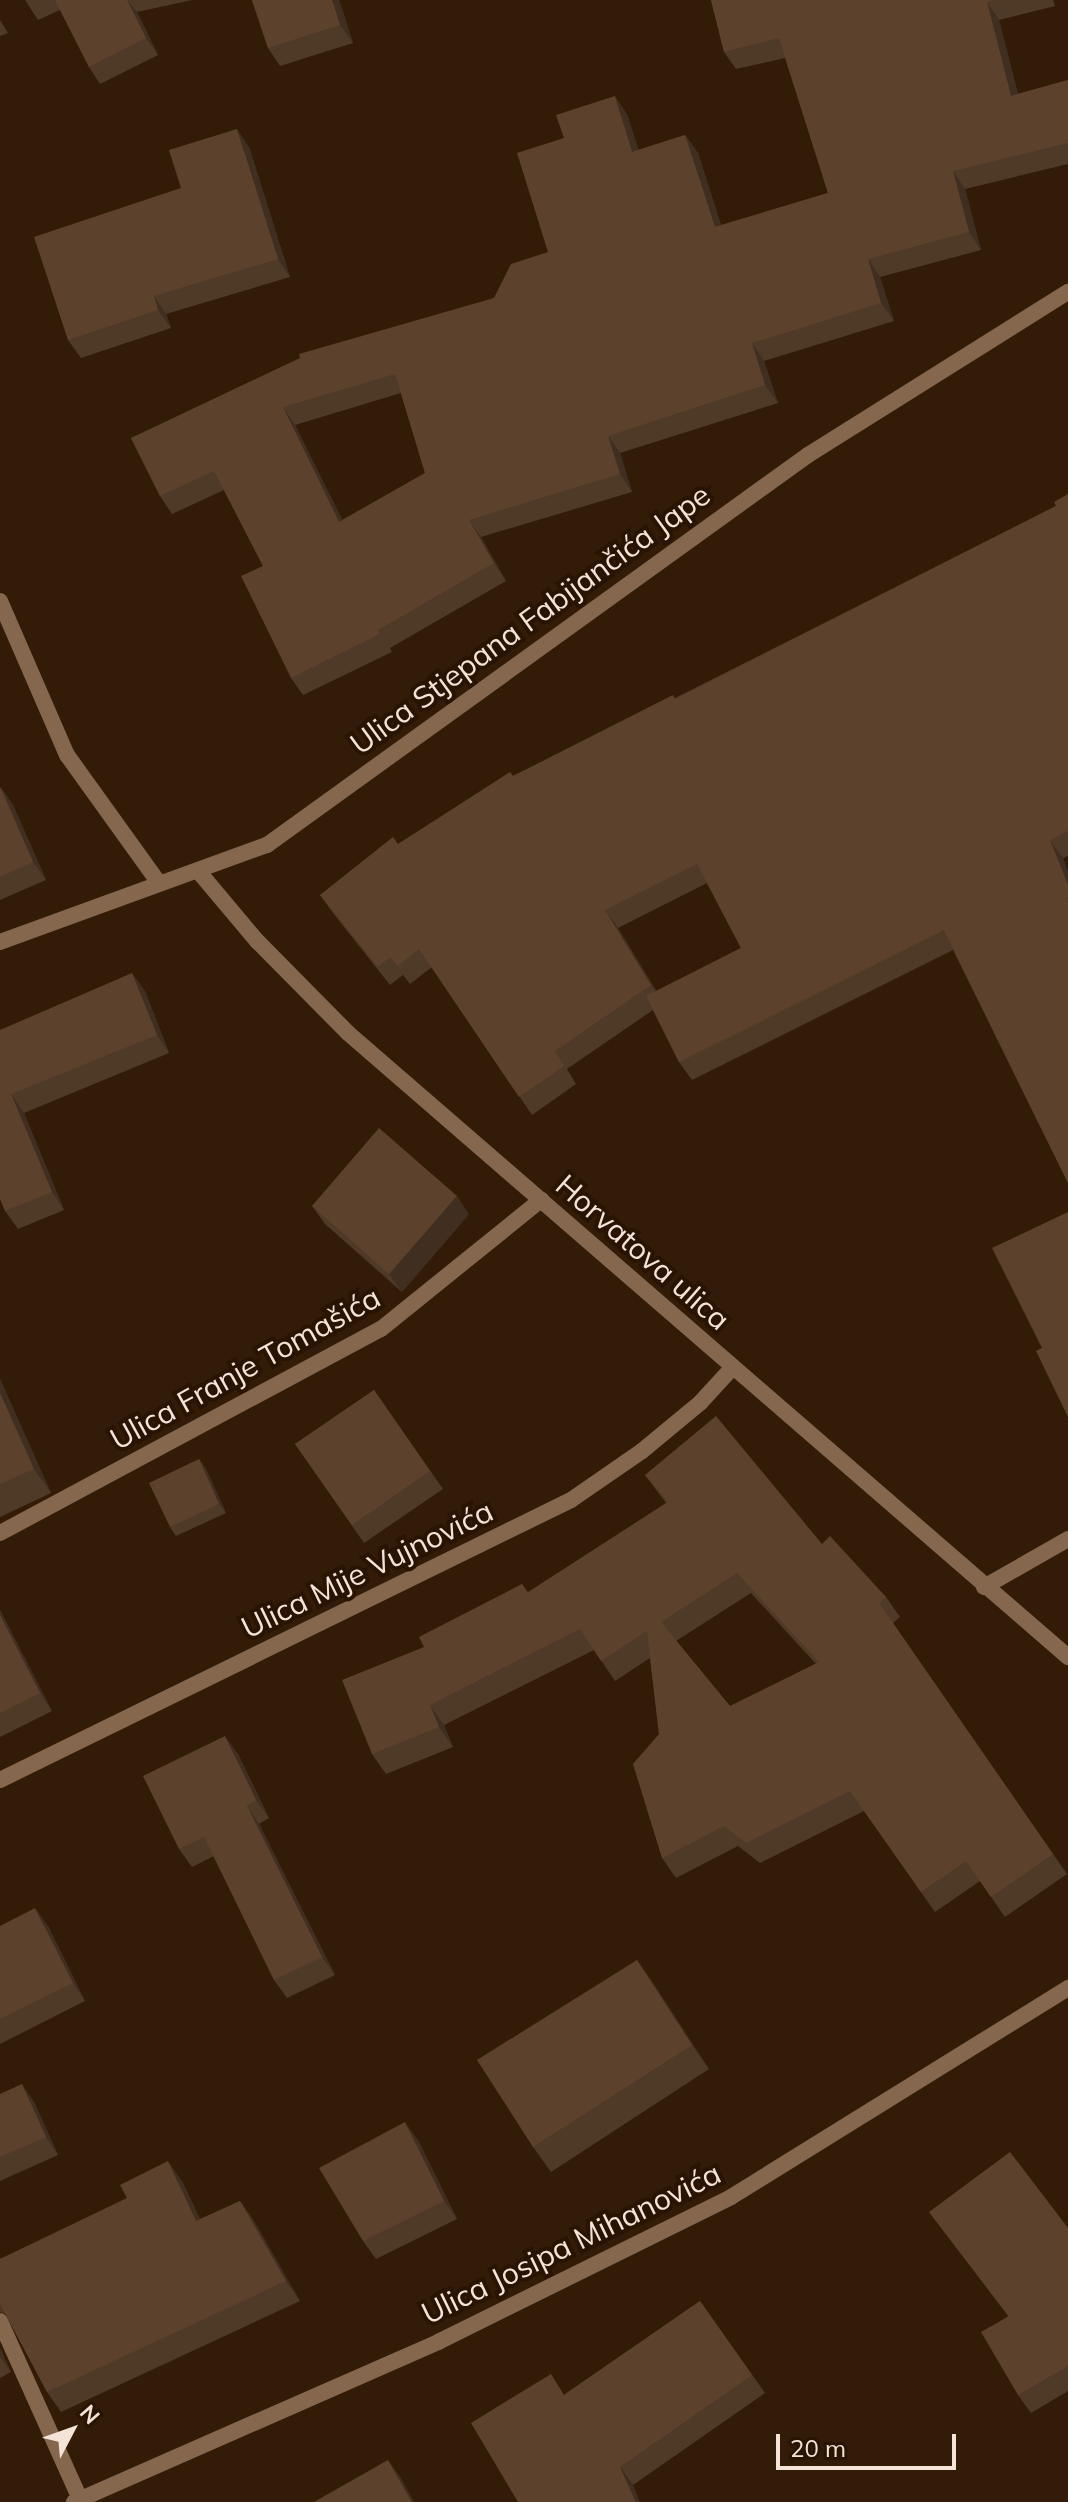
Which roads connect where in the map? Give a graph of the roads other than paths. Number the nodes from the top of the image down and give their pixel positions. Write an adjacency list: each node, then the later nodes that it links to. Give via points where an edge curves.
1 (1068, 292): 3 (street, Ulica Stjepana Fabijančića Jape, via 808,455 267,845)
2 (0, 601): 4 (street, via 67,755)
3 (199, 872): 4 (street, Ulica Stjepana Fabijančića Jape); 6 (street, Horvatova ulica, via 257,941 348,1033)
4 (159, 883): 5 (street, Ulica Stjepana Fabijančića Jape)
5 (0, 942)
6 (541, 1200): 7 (street, Horvatova ulica); 8 (street, Ulica Franje Tomašića, via 381,1329)
7 (733, 1367): 10 (street, Horvatova ulica); 12 (street, Ulica Mije Vujnovića, via 654,1441 571,1500)
8 (0, 1533)
9 (1068, 1539): 10 (street)
10 (984, 1587): 11 (street, Horvatova ulica)
11 (1068, 1657)
12 (0, 1780)
13 (1068, 1988): 15 (street, Ulica Josipa Mihanovića, via 731,2197 438,2342)
14 (0, 2321): 15 (street)
15 (77, 2501)

